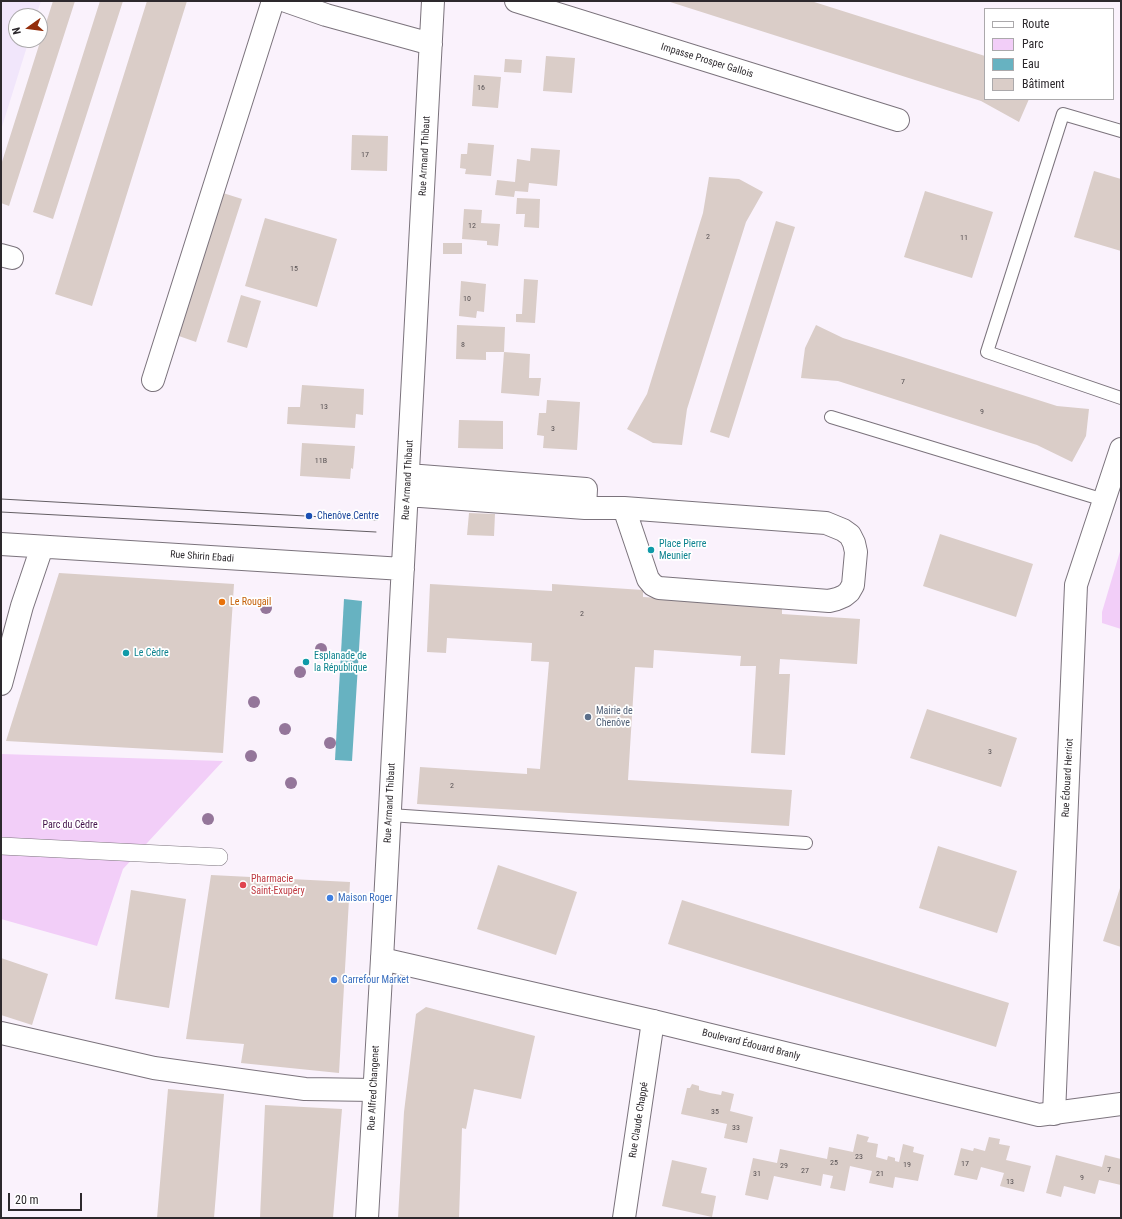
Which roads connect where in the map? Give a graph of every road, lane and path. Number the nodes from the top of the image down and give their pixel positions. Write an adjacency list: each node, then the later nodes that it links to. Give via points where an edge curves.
1 (273, 1): 8 (street)
2 (286, 1): 5 (street, via 326,15)
3 (434, 1): 5 (street, Rue Armand Thibaut)
4 (516, 1): 6 (street, Impasse Prosper Gallois)
5 (431, 44): 12 (street, Rue Armand Thibaut)
6 (898, 120)
7 (1121, 131): 9 (lane, via 1063,114 986,352)
8 (153, 380)
9 (1121, 398)
10 (831, 417): 13 (lane)
11 (1121, 449): 13 (street, Rue Édouard Herriot)
12 (408, 485): 14 (street, via 586,489 585,508); 17 (street, Rue Armand Thibaut)
13 (1104, 500): 28 (street, Rue Édouard Herriot, via 1076,585)
14 (624, 508): 14 (street, via 648,579 659,588 829,601 844,596 853,586 856,552 854,543 850,535 826,523)
15 (1, 544): 16 (street, Rue Shirin Ebadi)
16 (42, 547): 17 (street, Rue Shirin Ebadi); 18 (street, via 22,606)
17 (403, 569): 19 (street, Rue Armand Thibaut)
18 (1, 684)
19 (390, 814): 20 (lane); 23 (street, Rue Armand Thibaut)
20 (806, 843)
21 (1, 846): 22 (street)
22 (219, 857)
23 (382, 959): 24 (street, Boulevard Édouard Branly); 26 (street, Rue Alfred Changenet)
24 (653, 1021): 28 (street, Boulevard Édouard Branly, via 1039,1115); 30 (street, Rue Claude Chappé)
25 (1, 1033): 26 (street, via 154,1068 305,1089)
26 (374, 1090): 29 (street, Rue Alfred Changenet)
27 (1121, 1104): 28 (street, Boulevard Édouard Branly)
28 (1054, 1114)
29 (367, 1218)
30 (624, 1218)

